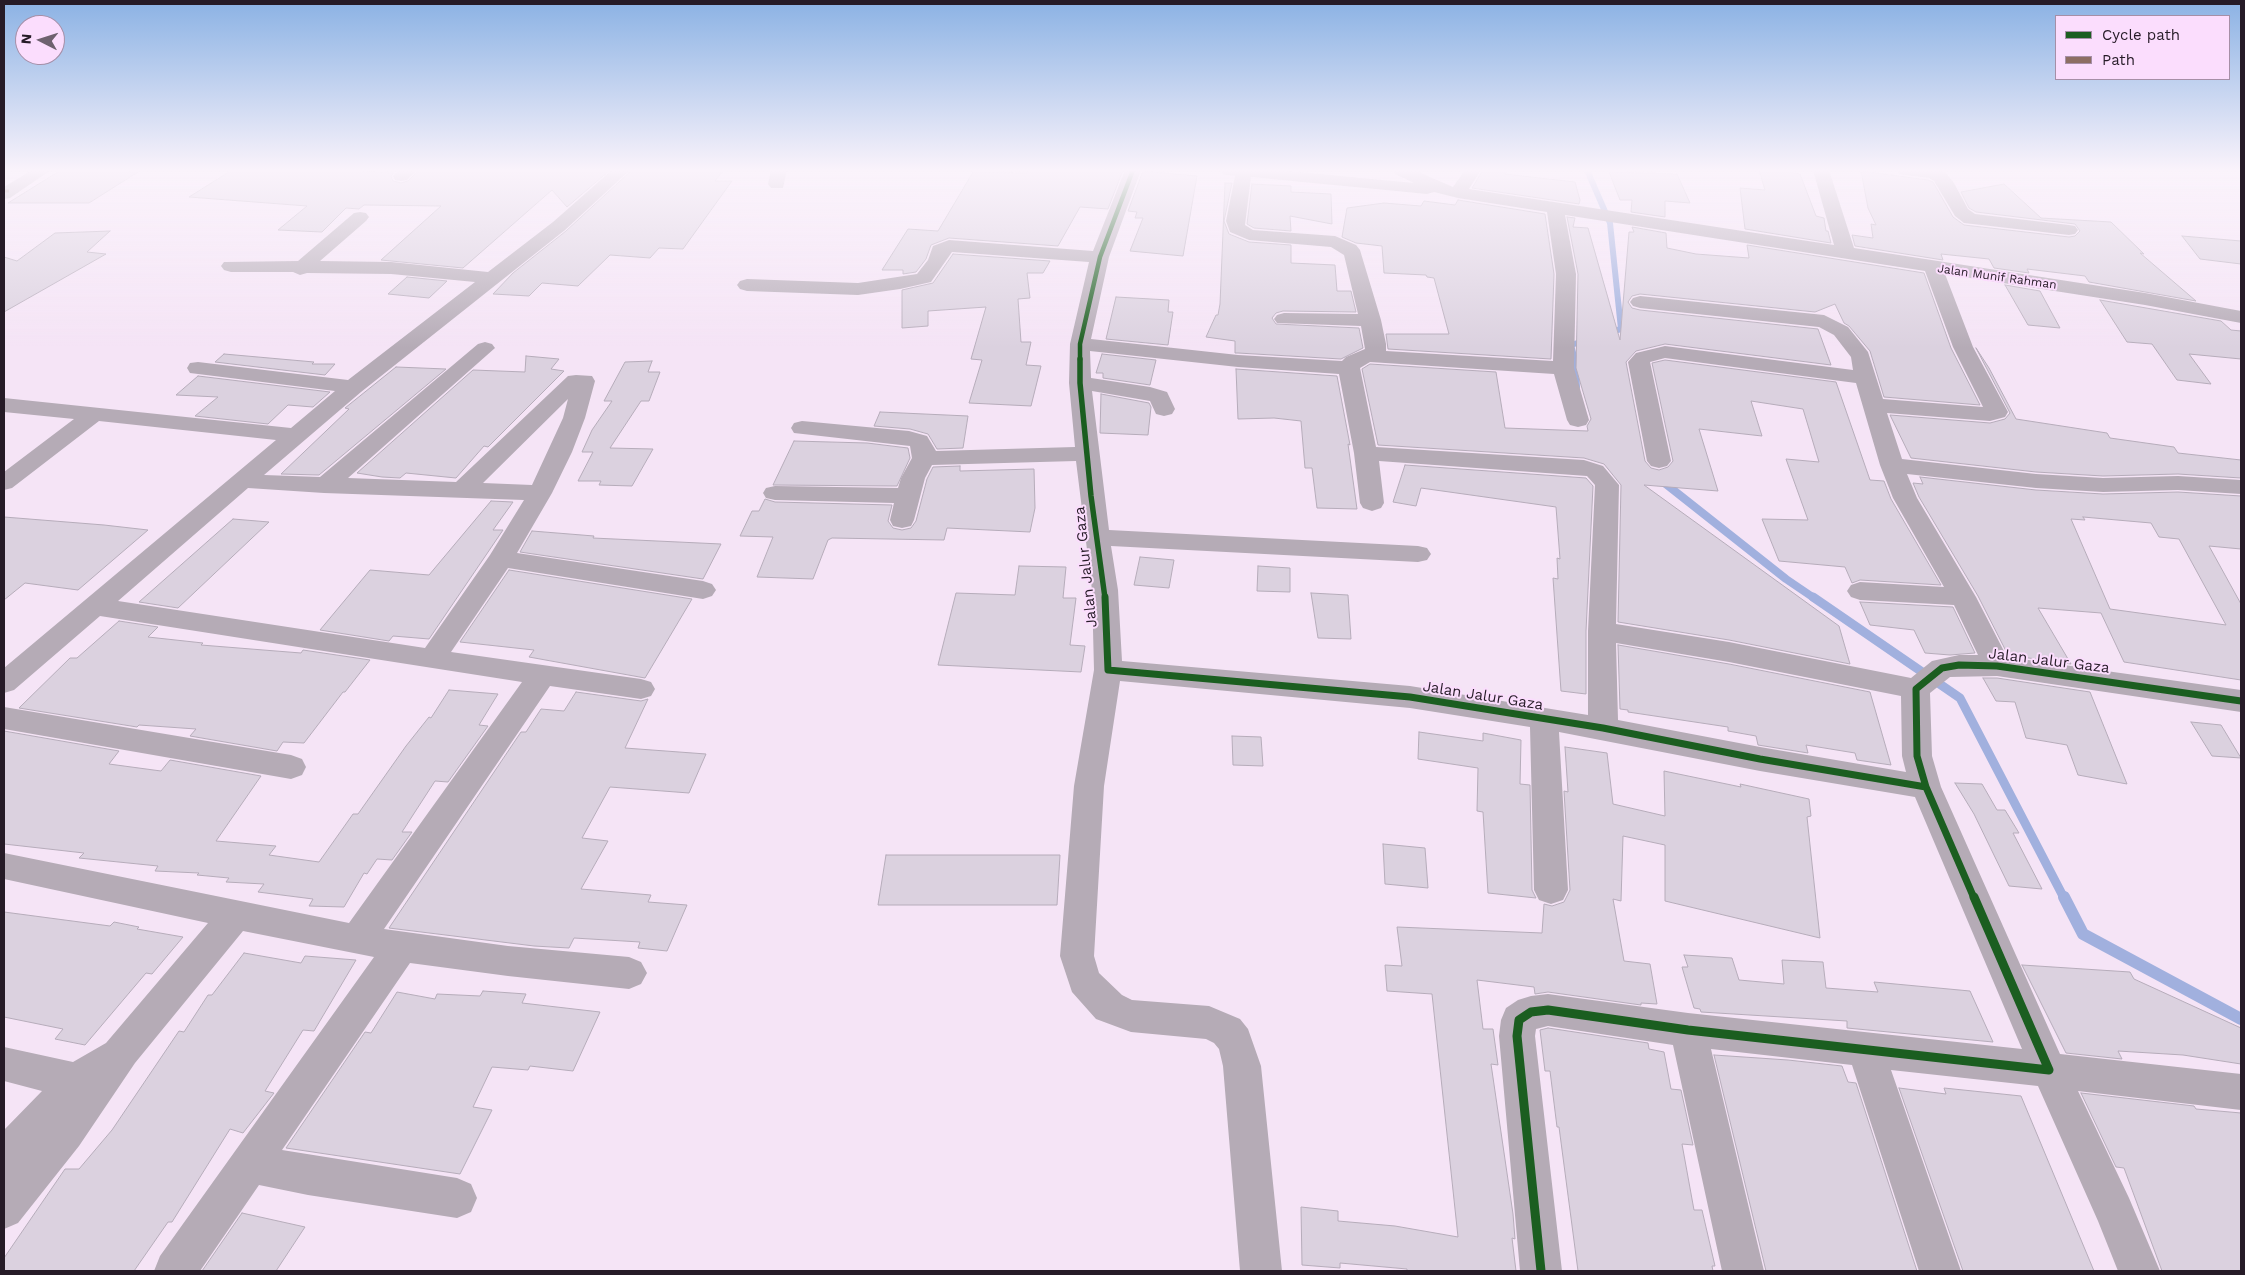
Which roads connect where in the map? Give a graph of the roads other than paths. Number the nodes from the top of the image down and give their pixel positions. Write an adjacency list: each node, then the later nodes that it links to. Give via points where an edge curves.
1 (345, 230): 13 (street)
2 (555, 230): 15 (street)
3 (1110, 230): 11 (street, Jalan Jalur Gaza)
4 (1239, 230): 20 (street, via 1249,235 1335,242 1349,249)
5 (1558, 230): 26 (street, via 1566,274)
6 (1697, 230): 10 (street, Jalan Munif Rahman)
7 (1839, 230): 10 (street)
8 (2064, 230): 9 (street)
9 (2069, 230)
10 (1846, 254): 14 (street, Jalan Munif Rahman)
11 (1100, 257): 16 (street, via 949,246 940,250 929,274 915,280 858,288); 21 (street, Jalan Jalur Gaza)
12 (231, 266): 13 (street)
13 (300, 268): 15 (street, via 391,268)
14 (1933, 268): 18 (street, Jalan Munif Rahman); 31 (street, via 1963,347 1997,412)
15 (493, 278): 29 (street)
16 (747, 285)
17 (1640, 302): 27 (street, via 1824,321 1841,331 1861,356)
18 (2241, 317)
19 (1284, 319): 20 (street)
20 (1371, 320): 23 (street, via 1376,344 1375,351)
21 (1080, 344): 25 (street, via 1238,361); 28 (street, Jalan Jalur Gaza)
22 (485, 348): 44 (street)
23 (1368, 356): 25 (street, via 1354,361); 26 (street)
24 (198, 368): 29 (street)
25 (1349, 368): 37 (street)
26 (1563, 368): 34 (street)
27 (1865, 378): 31 (street); 40 (street, via 1665,352 1644,357 1639,362)
28 (1080, 383): 32 (street, via 1150,394 1159,397); 38 (street, Jalan Jalur Gaza)
29 (353, 387): 36 (street)
30 (4, 405): 33 (street)
31 (1874, 405): 41 (street)
32 (1164, 409)
33 (92, 416): 36 (street); 43 (street)
34 (1578, 420)
35 (802, 428): 39 (street, via 909,438 919,441 924,449)
36 (296, 435): 42 (street)
37 (1366, 453): 50 (street); 59 (street, via 1584,467 1601,476 1607,485)
38 (1087, 454): 39 (street); 52 (street, Jalan Jalur Gaza)
39 (924, 458): 49 (street)
40 (1659, 461)
41 (1892, 465): 45 (street, via 2103,485 2178,483); 57 (street, via 1905,498)
42 (242, 481): 44 (street); 58 (street)
43 (4, 483)
44 (324, 486): 46 (street)
45 (2241, 487)
46 (462, 491): 47 (street); 47 (street, via 566,389 576,381 584,381 574,418)
47 (540, 493): 54 (street)
48 (775, 493): 49 (street)
49 (907, 496): 51 (street)
50 (1372, 503)
51 (902, 520)
52 (1097, 537): 53 (street); 62 (street, Jalan Jalur Gaza, via 1105,590)
53 (1418, 554)
54 (501, 559): 55 (street); 60 (street)
55 (703, 590)
56 (1860, 591): 57 (street)
57 (1963, 597): 61 (street)
58 (95, 606): 60 (street); 65 (street)
59 (1602, 631): 64 (street, Jalan Jalur Gaza); 70 (street)
60 (432, 659): 63 (street)
61 (1997, 666): 64 (street, Jalan Jalur Gaza, via 1959,665); 67 (street, Jalan Jalur Gaza)
62 (1108, 670): 69 (street, Jalan Jalur Gaza, via 1349,690); 90 (street, via 1089,786 1078,956 1084,981 1109,1008 1131,1016 1209,1023 1227,1031 1235,1041 1242,1066)
63 (542, 676): 66 (street); 76 (street)
64 (1928, 679): 72 (street, via 1915,719 1917,756)
65 (4, 683)
66 (641, 689)
67 (2241, 701)
68 (4, 718): 71 (street)
69 (1544, 718): 70 (street, Jalan Jalur Gaza); 74 (street)
70 (1603, 728): 72 (street, Jalan Jalur Gaza)
71 (291, 767)
72 (1926, 787): 82 (street)
73 (4, 866): 75 (street)
74 (1551, 890)
75 (236, 915): 76 (street); 83 (street, via 122,1051)
76 (357, 940): 77 (street)
77 (402, 946): 78 (street); 86 (street)
78 (628, 973)
79 (1688, 1030): 80 (street); 91 (street, via 1548,1010 1531,1012 1519,1020 1517,1036); 92 (street)
80 (1865, 1049): 82 (street); 93 (street)
81 (4, 1064): 83 (street)
82 (2049, 1070): 84 (street); 94 (street)
83 (88, 1084): 85 (street); 88 (street, via 65,1133)
84 (2241, 1092)
85 (4, 1158)
86 (250, 1164): 87 (street); 89 (street)
87 (457, 1198)
88 (4, 1209)
89 (175, 1271)
90 (1261, 1271)
91 (1541, 1271)
92 (1743, 1271)
93 (1940, 1271)
94 (2139, 1271)

